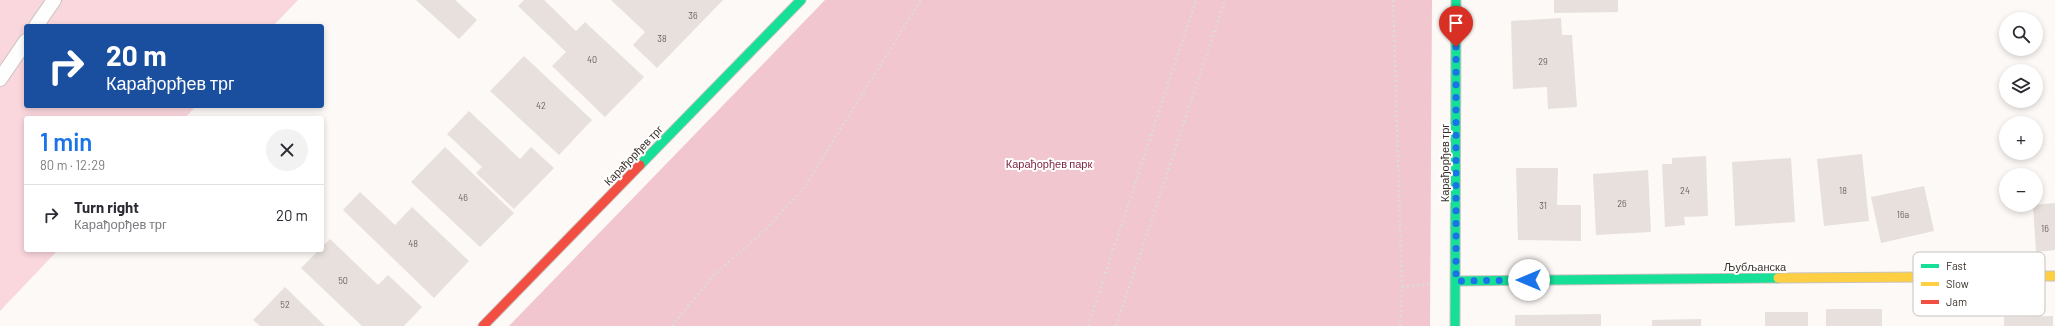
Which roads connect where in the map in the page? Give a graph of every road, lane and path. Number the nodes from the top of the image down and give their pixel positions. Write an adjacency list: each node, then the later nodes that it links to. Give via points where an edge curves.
1 (54, 0): 8 (lane)
2 (801, 0): 15 (street, Карађорђев трг)
3 (921, 0): 16 (path, via 804,190 766,229 713,276)
4 (1196, 0): 17 (path)
5 (1225, 0): 18 (path)
6 (1393, 0): 19 (path, via 1402,287)
7 (1456, 0): 14 (street, Карађорђев трг)
8 (37, 24)
9 (24, 44): 10 (lane)
10 (0, 79)
11 (2045, 276): 12 (street, Љубљанска)
12 (2055, 276)
13 (1913, 277): 14 (street, Љубљанска)
14 (1456, 281): 20 (street, Карађорђев трг)
15 (483, 326)
16 (672, 326)
17 (1088, 326)
18 (1116, 326)
19 (1400, 326)
20 (1455, 326)

